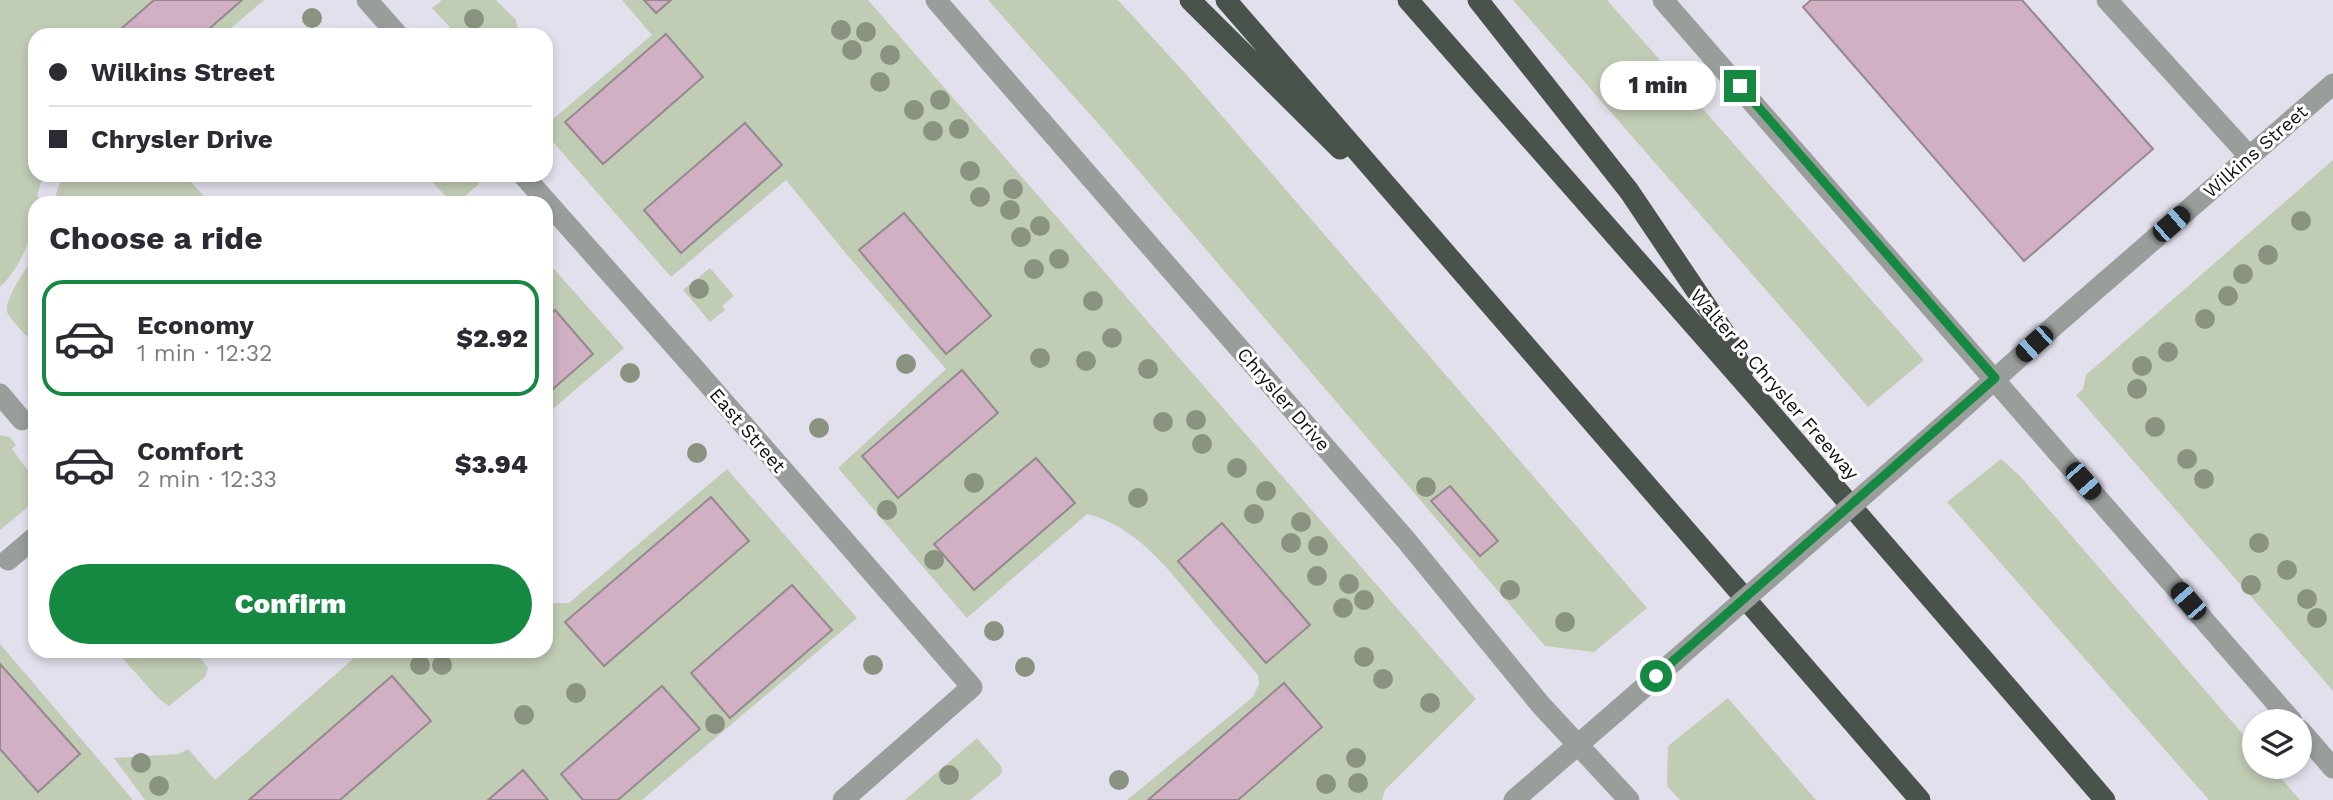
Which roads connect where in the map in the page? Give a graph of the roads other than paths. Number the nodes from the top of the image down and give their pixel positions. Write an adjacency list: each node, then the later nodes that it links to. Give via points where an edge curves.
1 (367, 0): 9 (street)
2 (936, 0): 24 (street, Chrysler Drive, via 1406,540)
3 (1190, 0): 15 (highway)
4 (1227, 0): 15 (highway)
5 (1408, 0): 18 (highway, Walter P. Chrysler Freeway)
6 (1478, 0): 18 (highway, via 1629,191 1726,335)
7 (1663, 0): 16 (street)
8 (2107, 0): 11 (street)
9 (392, 28)
10 (2333, 84): 11 (street, Wilkins Street)
11 (2249, 156): 16 (street, Wilkins Street)
12 (529, 182): 13 (street, East Street)
13 (542, 196)
14 (553, 209): 26 (street, East Street, via 972,687)
15 (1469, 278): 29 (highway)
16 (1995, 378): 22 (street); 24 (street, Wilkins Street, bridge)
17 (0, 394): 19 (street)
18 (1757, 397): 30 (highway, Walter P. Chrysler Freeway)
19 (22, 420)
20 (28, 543): 21 (street)
21 (8, 560)
22 (2282, 709)
23 (2312, 744): 25 (street)
24 (1577, 746): 27 (street, Wilkins Street); 28 (street, Chrysler Drive)
25 (2333, 768)
26 (842, 800)
27 (1514, 800)
28 (1629, 800)
29 (1920, 800)
30 (2105, 800)

